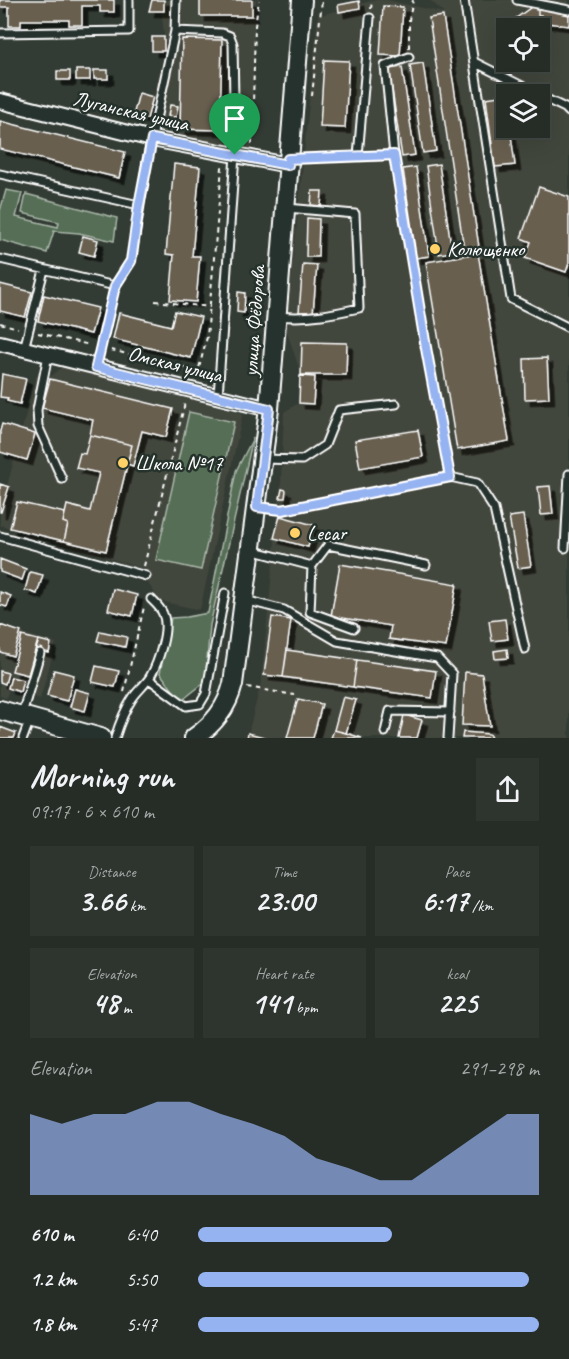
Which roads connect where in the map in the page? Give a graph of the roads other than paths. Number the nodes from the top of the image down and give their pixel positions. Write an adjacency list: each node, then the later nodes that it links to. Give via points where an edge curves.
1 (129, 0): 9 (lane, via 129,31)
2 (176, 0): 8 (lane)
3 (302, 0): 20 (main road, улица Фёдорова)
4 (464, 0): 11 (lane)
5 (516, 0): 6 (lane)
6 (569, 10)
7 (370, 18): 19 (lane)
8 (175, 31): 16 (lane); 17 (lane, via 230,36)
9 (0, 33)
10 (409, 57): 18 (lane, via 385,66)
11 (474, 62): 12 (lane); 28 (lane, via 511,299)
12 (517, 84)
13 (0, 100): 16 (street, Луганская улица)
14 (550, 100): 15 (lane)
15 (569, 112)
16 (152, 139): 17 (street, Луганская улица); 22 (lane)
17 (235, 155): 20 (street, Луганская улица); 33 (lane)
18 (394, 155): 19 (lane); 38 (lane)
19 (358, 156): 20 (lane)
20 (288, 162): 23 (main road, улица Фёдорова)
21 (0, 174): 22 (lane)
22 (139, 205): 26 (lane, via 131,261)
23 (285, 208): 27 (main road, улица Фёдорова); 27 (lane, via 355,214 359,308 320,317)
24 (0, 259): 25 (lane)
25 (44, 270): 26 (lane); 30 (lane)
26 (115, 286): 32 (lane)
27 (277, 316): 35 (main road, улица Фёдорова)
28 (569, 328)
29 (0, 342): 30 (street, Омская улица)
30 (24, 349): 31 (street, Омская улица)
31 (48, 355): 32 (street, Омская улица); 39 (lane, via 37,410 38,426)
32 (96, 367): 33 (street, Омская улица)
33 (218, 396): 35 (street, Омская улица)
34 (396, 404): 36 (lane, via 339,410 325,445 310,455 302,460)
35 (269, 409): 36 (main road, улица Фёдорова)
36 (263, 459): 40 (main road, улица Фёдорова)
37 (569, 474): 42 (lane)
38 (450, 477): 40 (lane, via 282,510); 51 (lane, via 477,483 494,509)
39 (62, 479)
40 (257, 507): 43 (main road, улица Фёдорова)
41 (0, 536): 46 (lane)
42 (565, 548)
43 (251, 550): 45 (lane); 49 (main road, улица Фёдорова)
44 (426, 565): 45 (lane, via 328,545)
45 (312, 566): 50 (lane, via 310,612)
46 (146, 576)
47 (225, 593): 53 (lane, via 206,694 200,704 186,706)
48 (151, 599): 53 (lane, via 163,613 165,625)
49 (244, 600): 55 (lane, via 284,610 336,640 437,658 452,674); 61 (main road, улица Фёдорова, via 233,684 225,707 214,727)
50 (354, 628)
51 (525, 649)
52 (39, 653): 56 (lane)
53 (149, 679): 60 (lane, via 132,699)
54 (0, 710): 56 (main road)
55 (450, 712): 57 (lane, via 390,711); 62 (lane)
56 (26, 717): 58 (lane); 59 (main road)
57 (385, 732)
58 (23, 738)
59 (101, 738)
60 (115, 738)
61 (194, 738)
62 (448, 738)

